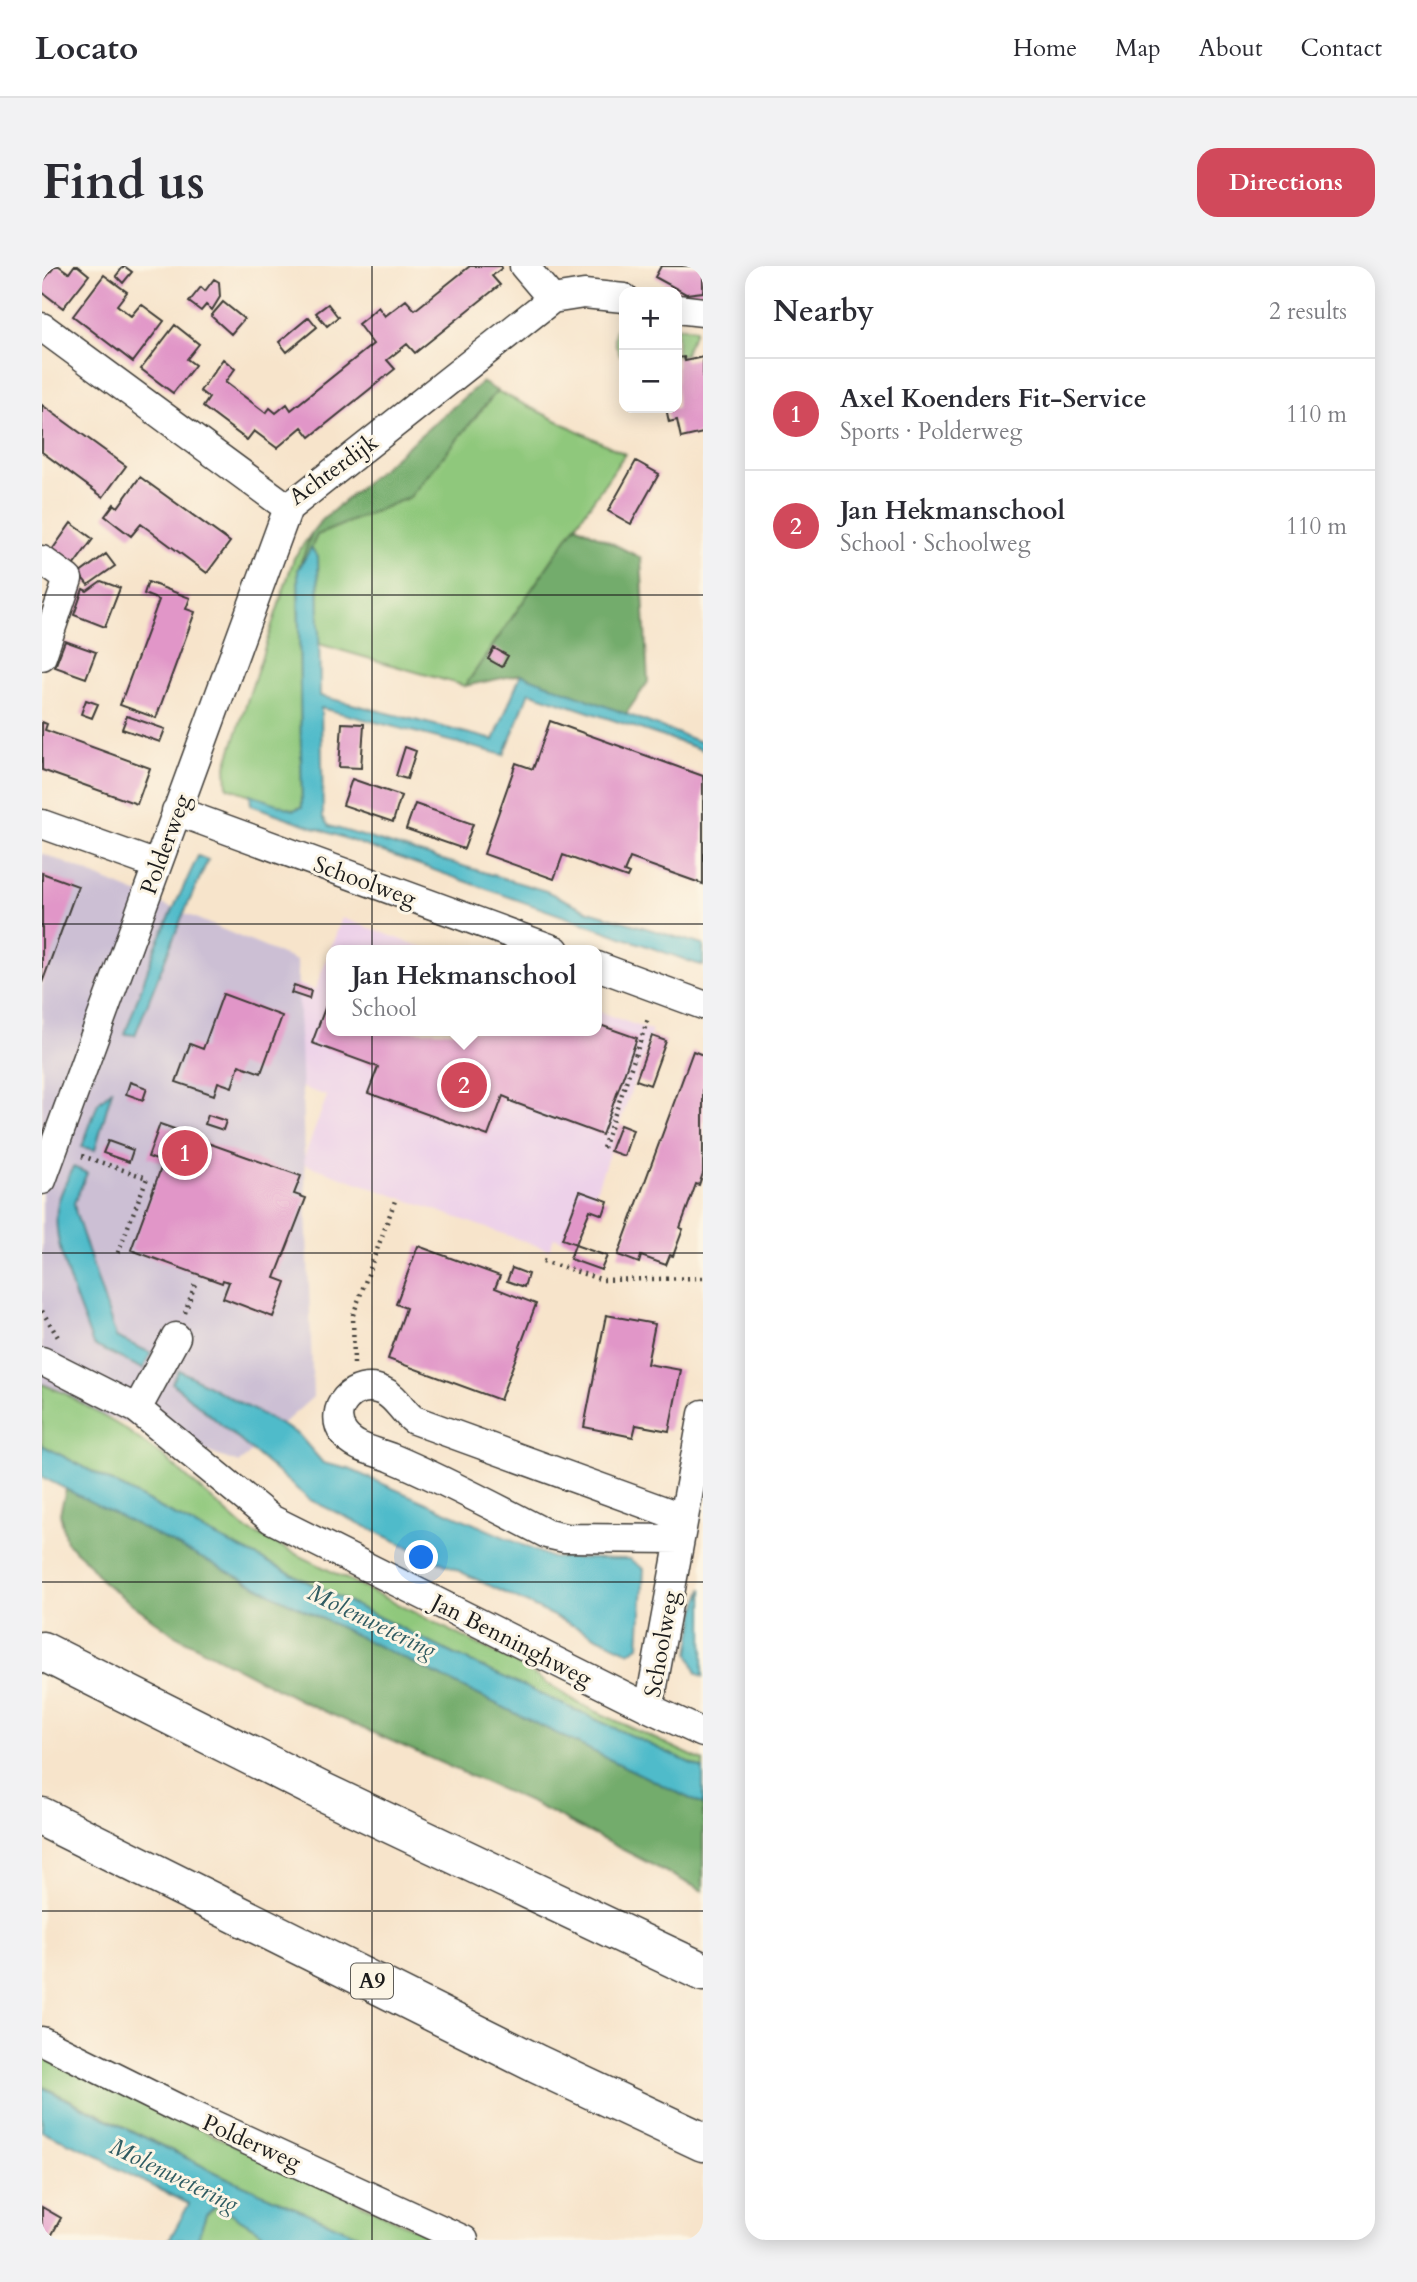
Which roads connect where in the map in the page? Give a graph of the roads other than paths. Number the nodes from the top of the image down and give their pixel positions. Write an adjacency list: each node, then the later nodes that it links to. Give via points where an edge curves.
1 (524, 266): 3 (street)
2 (619, 298): 3 (street, via 584,294)
3 (552, 299): 7 (street, Achterdijk)
4 (682, 310): 5 (street)
5 (703, 312)
6 (42, 327): 7 (street, Achterdijk)
7 (288, 508): 10 (street, Polderweg)
8 (42, 560): 9 (street, via 68,579)
9 (42, 656)
10 (176, 811): 12 (street, Polderweg); 13 (street, Schoolweg)
11 (42, 824): 12 (street)
12 (157, 866): 16 (street, Polderweg)
13 (541, 945)
14 (602, 968): 15 (street)
15 (703, 1005)
16 (42, 1180)
17 (176, 1337): 19 (street)
18 (42, 1361): 19 (street, Jan Benninghweg)
19 (137, 1409): 23 (street, Jan Benninghweg, via 271,1519)
20 (703, 1414): 21 (street, Schoolweg)
21 (682, 1528): 21 (street, via 565,1538 547,1534 391,1457 357,1446 345,1435 339,1413 355,1389 372,1387 387,1392 414,1420); 23 (street, Schoolweg)
22 (42, 1651): 26 (highway, via 323,1792)
23 (649, 1708): 24 (street, Jan Benninghweg)
24 (703, 1733)
25 (42, 1817): 28 (highway, A9)
26 (703, 1972)
27 (42, 2041): 29 (street, Polderweg)
28 (703, 2142)
29 (464, 2240)

